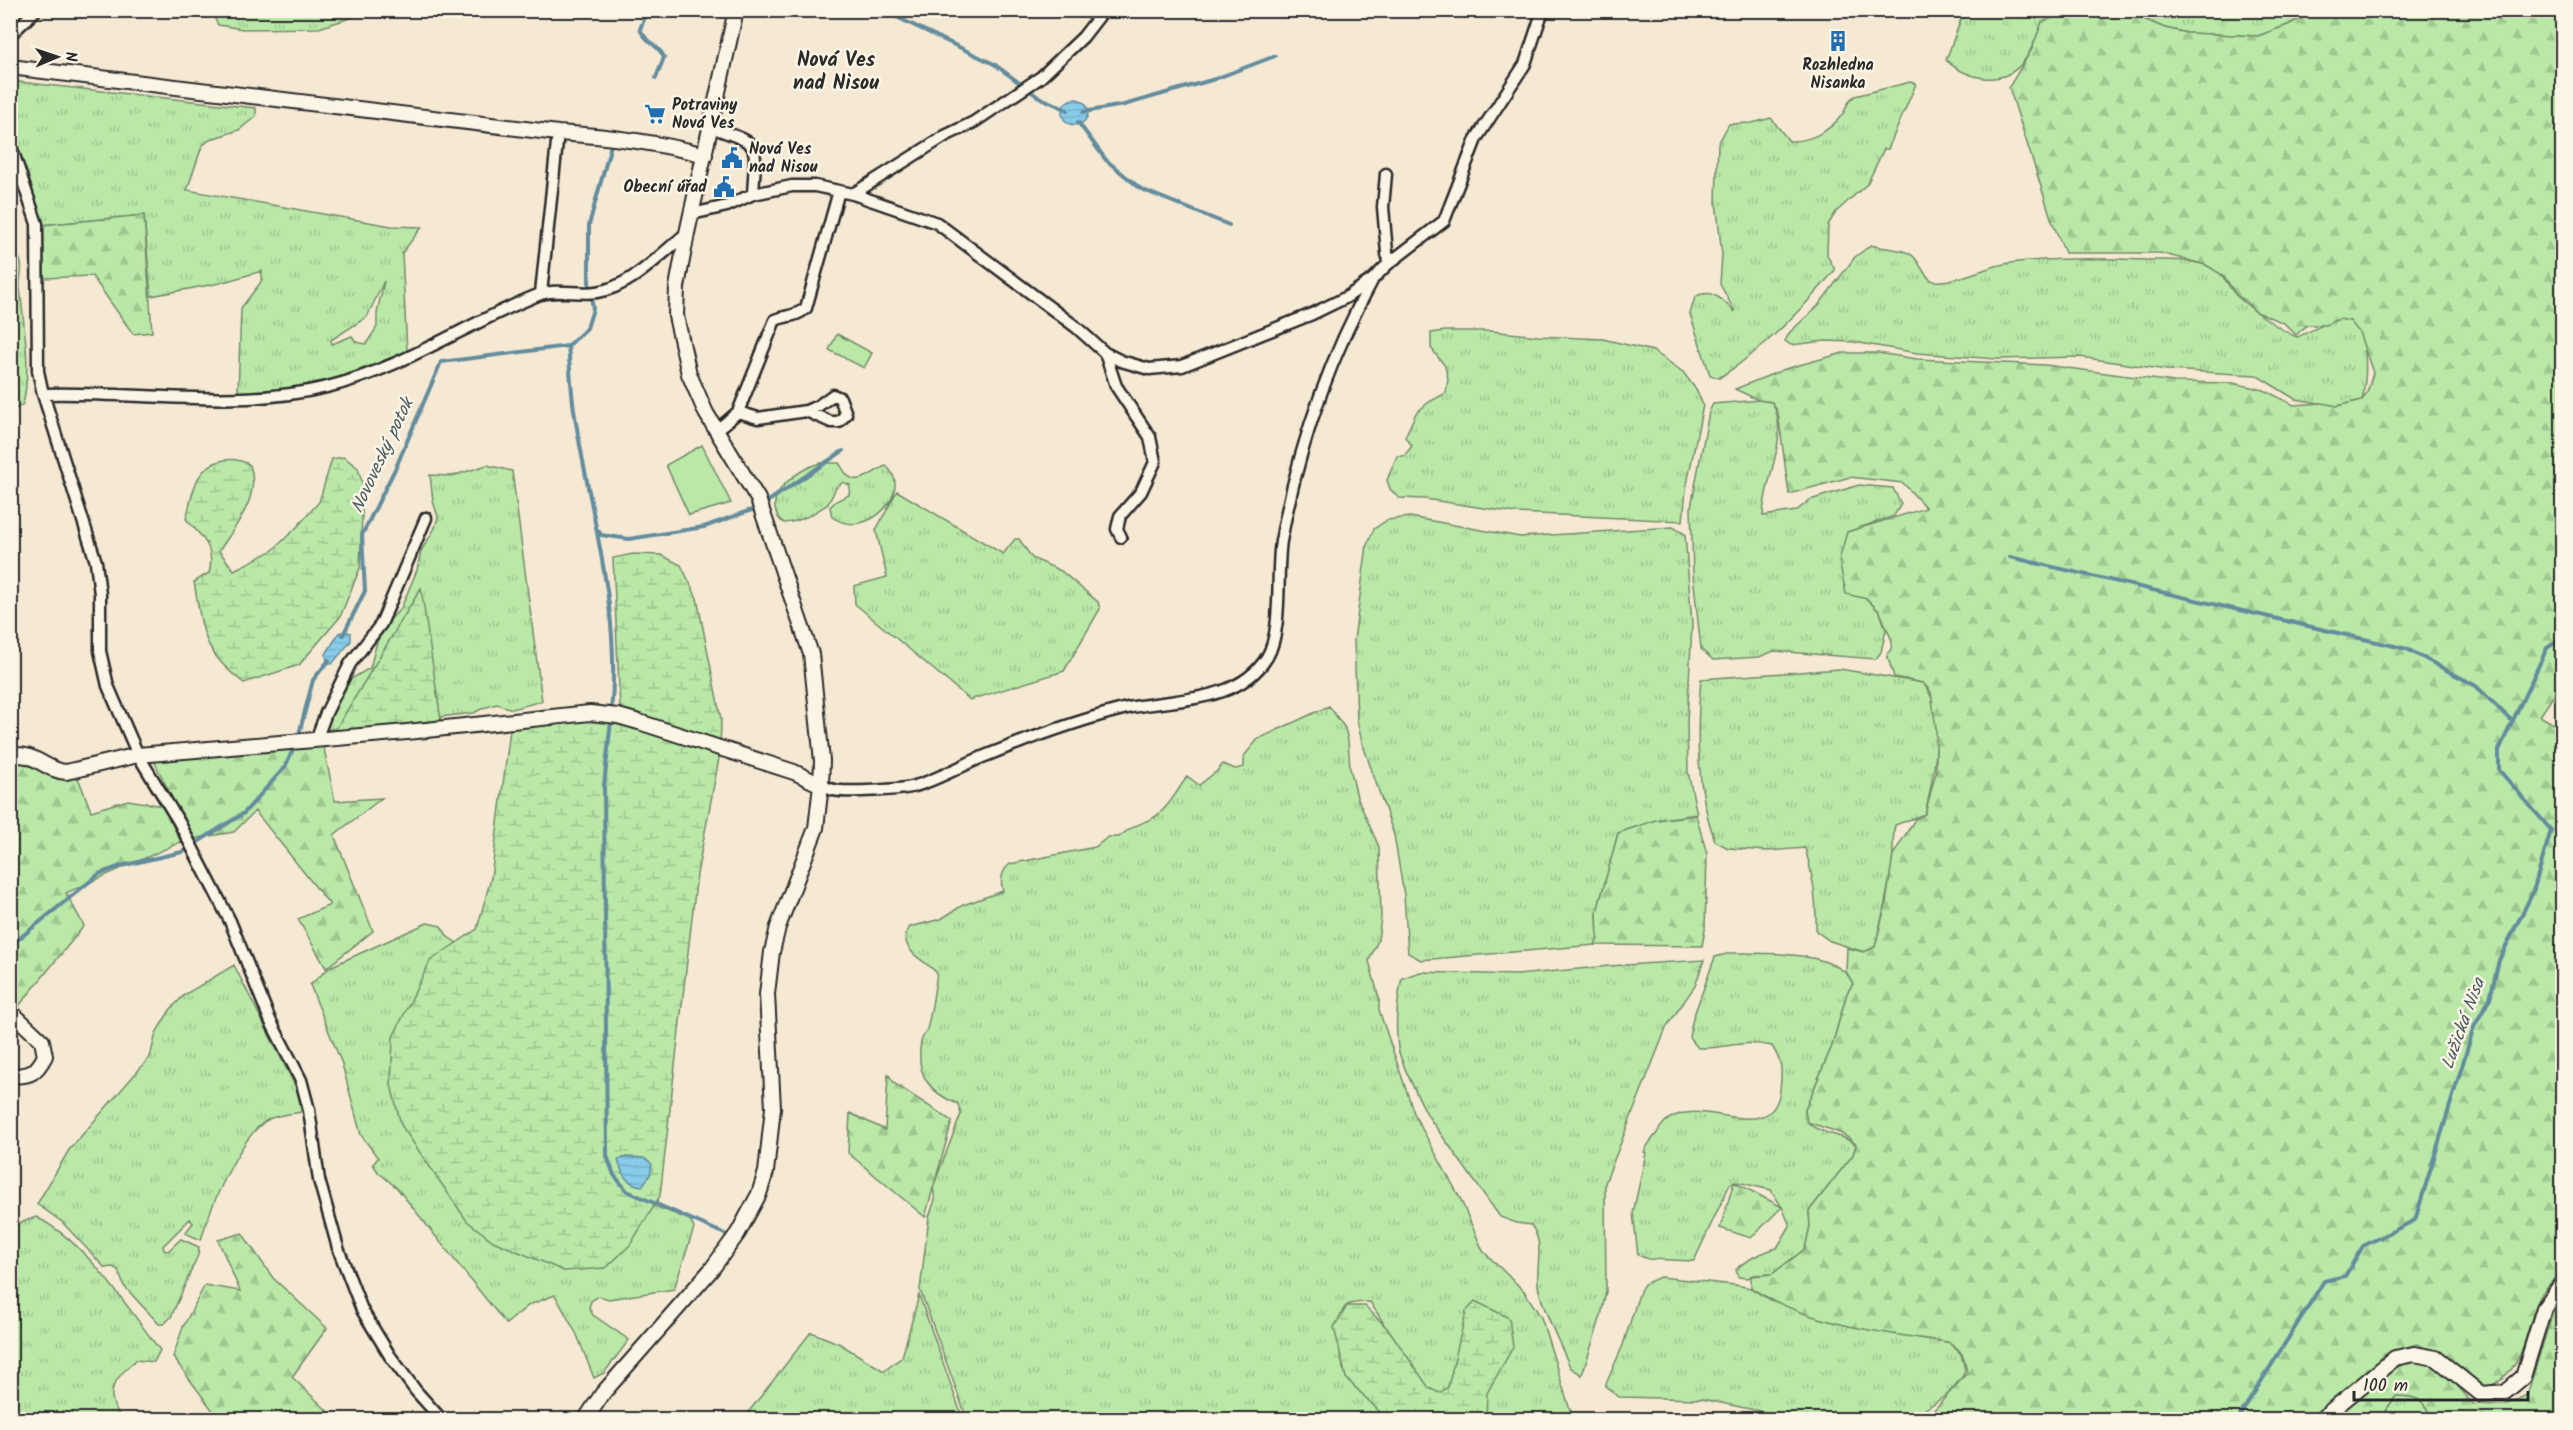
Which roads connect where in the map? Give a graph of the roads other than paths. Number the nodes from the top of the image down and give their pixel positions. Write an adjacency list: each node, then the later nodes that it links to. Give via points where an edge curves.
1 (36, 10): 5 (street)
2 (736, 10): 7 (street)
3 (1104, 10): 14 (street, via 1083,37 1041,77)
4 (1543, 10): 17 (street, via 1525,64 1476,139 1444,221)
5 (10, 36)
6 (10, 67): 8 (street)
7 (711, 127): 10 (street); 13 (street, via 749,140 755,150)
8 (558, 133): 10 (street, via 623,137); 19 (street)
9 (10, 143): 23 (street, via 37,224 38,371)
10 (705, 155): 15 (street)
11 (1386, 174): 17 (street, via 1383,207)
12 (839, 191): 13 (street, via 792,186); 14 (street); 25 (street, via 806,308 798,315 775,320)
13 (753, 194): 15 (street, via 727,206)
14 (853, 194): 22 (street, via 937,223)
15 (692, 214): 16 (street)
16 (687, 233): 19 (street, via 634,276 608,290); 26 (street, via 676,316 689,374)
17 (1389, 264): 18 (street)
18 (1373, 279): 20 (street); 21 (street)
19 (541, 293): 23 (street, via 399,361 306,392 220,400 88,392)
20 (1347, 297): 21 (street); 22 (street, via 1182,366 1149,369)
21 (1357, 309): 32 (street, via 1315,405 1302,448 1281,542 1275,628 1268,656 1246,679 1218,694 1148,704 1101,716 984,756 914,787 835,790)
22 (1105, 353): 28 (street, via 1116,386 1150,437 1155,462 1141,492 1120,516 1117,529)
23 (43, 394): 30 (street, via 96,562 100,651 108,686)
24 (806, 411): 25 (street, via 758,418)
25 (738, 412): 26 (street)
26 (716, 431): 32 (street, via 758,499 811,654)
27 (426, 518): 29 (street, via 381,624 350,664)
28 (1121, 537)
29 (316, 740): 30 (street); 32 (street, via 590,713 639,722 794,772)
30 (138, 755): 31 (street, via 66,772 57,772 27,756); 37 (street, via 179,822 230,921 270,1020 301,1080 319,1180 338,1248 362,1310 390,1356)
31 (10, 756)
32 (821, 785): 36 (street, via 816,828 772,951 767,994 773,1108 766,1173 759,1194 738,1233 711,1270 603,1393)
33 (10, 1011): 34 (street, via 42,1041 45,1056 37,1070 23,1076)
34 (10, 1075)
35 (2562, 1283): 38 (street, via 2544,1308 2523,1377 2505,1392 2481,1394 2436,1358 2414,1354 2395,1358)
36 (587, 1418)
37 (442, 1419)
38 (2320, 1419)

